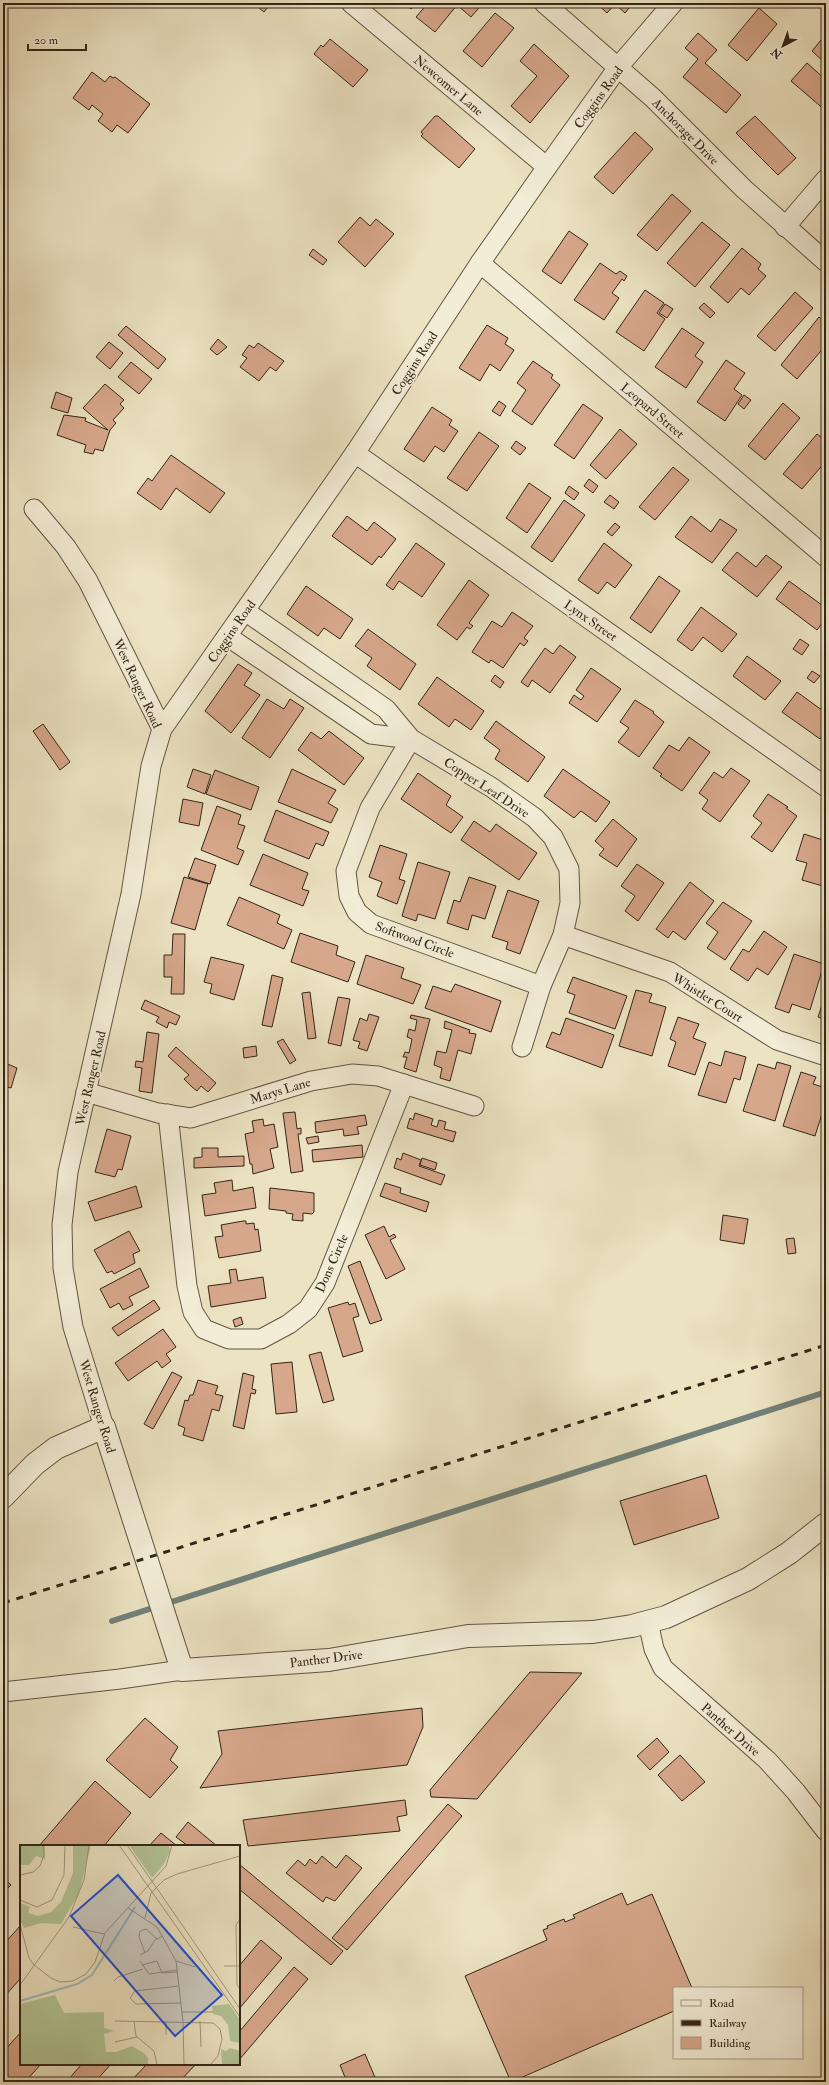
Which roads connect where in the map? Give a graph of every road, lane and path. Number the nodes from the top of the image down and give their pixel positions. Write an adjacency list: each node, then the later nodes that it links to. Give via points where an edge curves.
1 (351, 3): 5 (street, Newcomer Lane)
2 (544, 3): 4 (street, Anchorage Drive)
3 (673, 3): 4 (street, Coggins Road)
4 (619, 66): 5 (street, Coggins Road); 7 (street, Anchorage Drive)
5 (547, 167): 9 (street, Coggins Road)
6 (826, 179): 7 (street)
7 (785, 227): 8 (street, Anchorage Drive)
8 (826, 262)
9 (480, 263): 10 (street, Coggins Road); 12 (street, Leopard Street)
10 (355, 453): 13 (street, Coggins Road); 17 (street, Lynx Street)
11 (34, 509): 15 (street, West Ranger Road, via 66,548 88,582)
12 (826, 557)
13 (245, 611): 14 (street, Coggins Road); 16 (street, Copper Leaf Drive, via 386,709)
14 (228, 636): 15 (street, Coggins Road); 16 (street, Copper Leaf Drive, via 371,734)
15 (162, 729): 23 (street, West Ranger Road, via 151,766 132,894)
16 (411, 740): 18 (street, Copper Leaf Drive, via 491,787 535,818 553,837 569,869 570,904); 19 (street, Softwood Circle, via 370,808 346,871 348,896 357,912 371,924)
17 (826, 787)
18 (563, 935): 19 (street, Copper Leaf Drive); 21 (street, Whistler Court, via 670,972 777,1040)
19 (541, 986): 20 (street, Copper Leaf Drive)
20 (522, 1047)
21 (826, 1056)
22 (404, 1084): 24 (street, Marys Lane); 25 (street, Marys Lane, via 378,1076 352,1074 311,1081 191,1118); 25 (street, Dons Circle, via 325,1283 308,1309 289,1324 261,1339 229,1339 204,1329 193,1312 187,1286)
23 (86, 1092): 25 (street, Marys Lane); 26 (street, West Ranger Road, via 68,1172 62,1225 63,1268 73,1327)
24 (474, 1106)
25 (168, 1114)
26 (104, 1427): 27 (street, via 56,1448 35,1464); 30 (street, West Ranger Road)
27 (3, 1497)
28 (826, 1524): 29 (street, Panther Drive, via 789,1553 748,1579 692,1606)
29 (648, 1622): 30 (street, Panther Drive, via 593,1632 468,1636 329,1660); 32 (street, Panther Drive, via 654,1649 663,1668 767,1760)
30 (182, 1670): 31 (street, Panther Drive)
31 (3, 1692)
32 (826, 1831)

